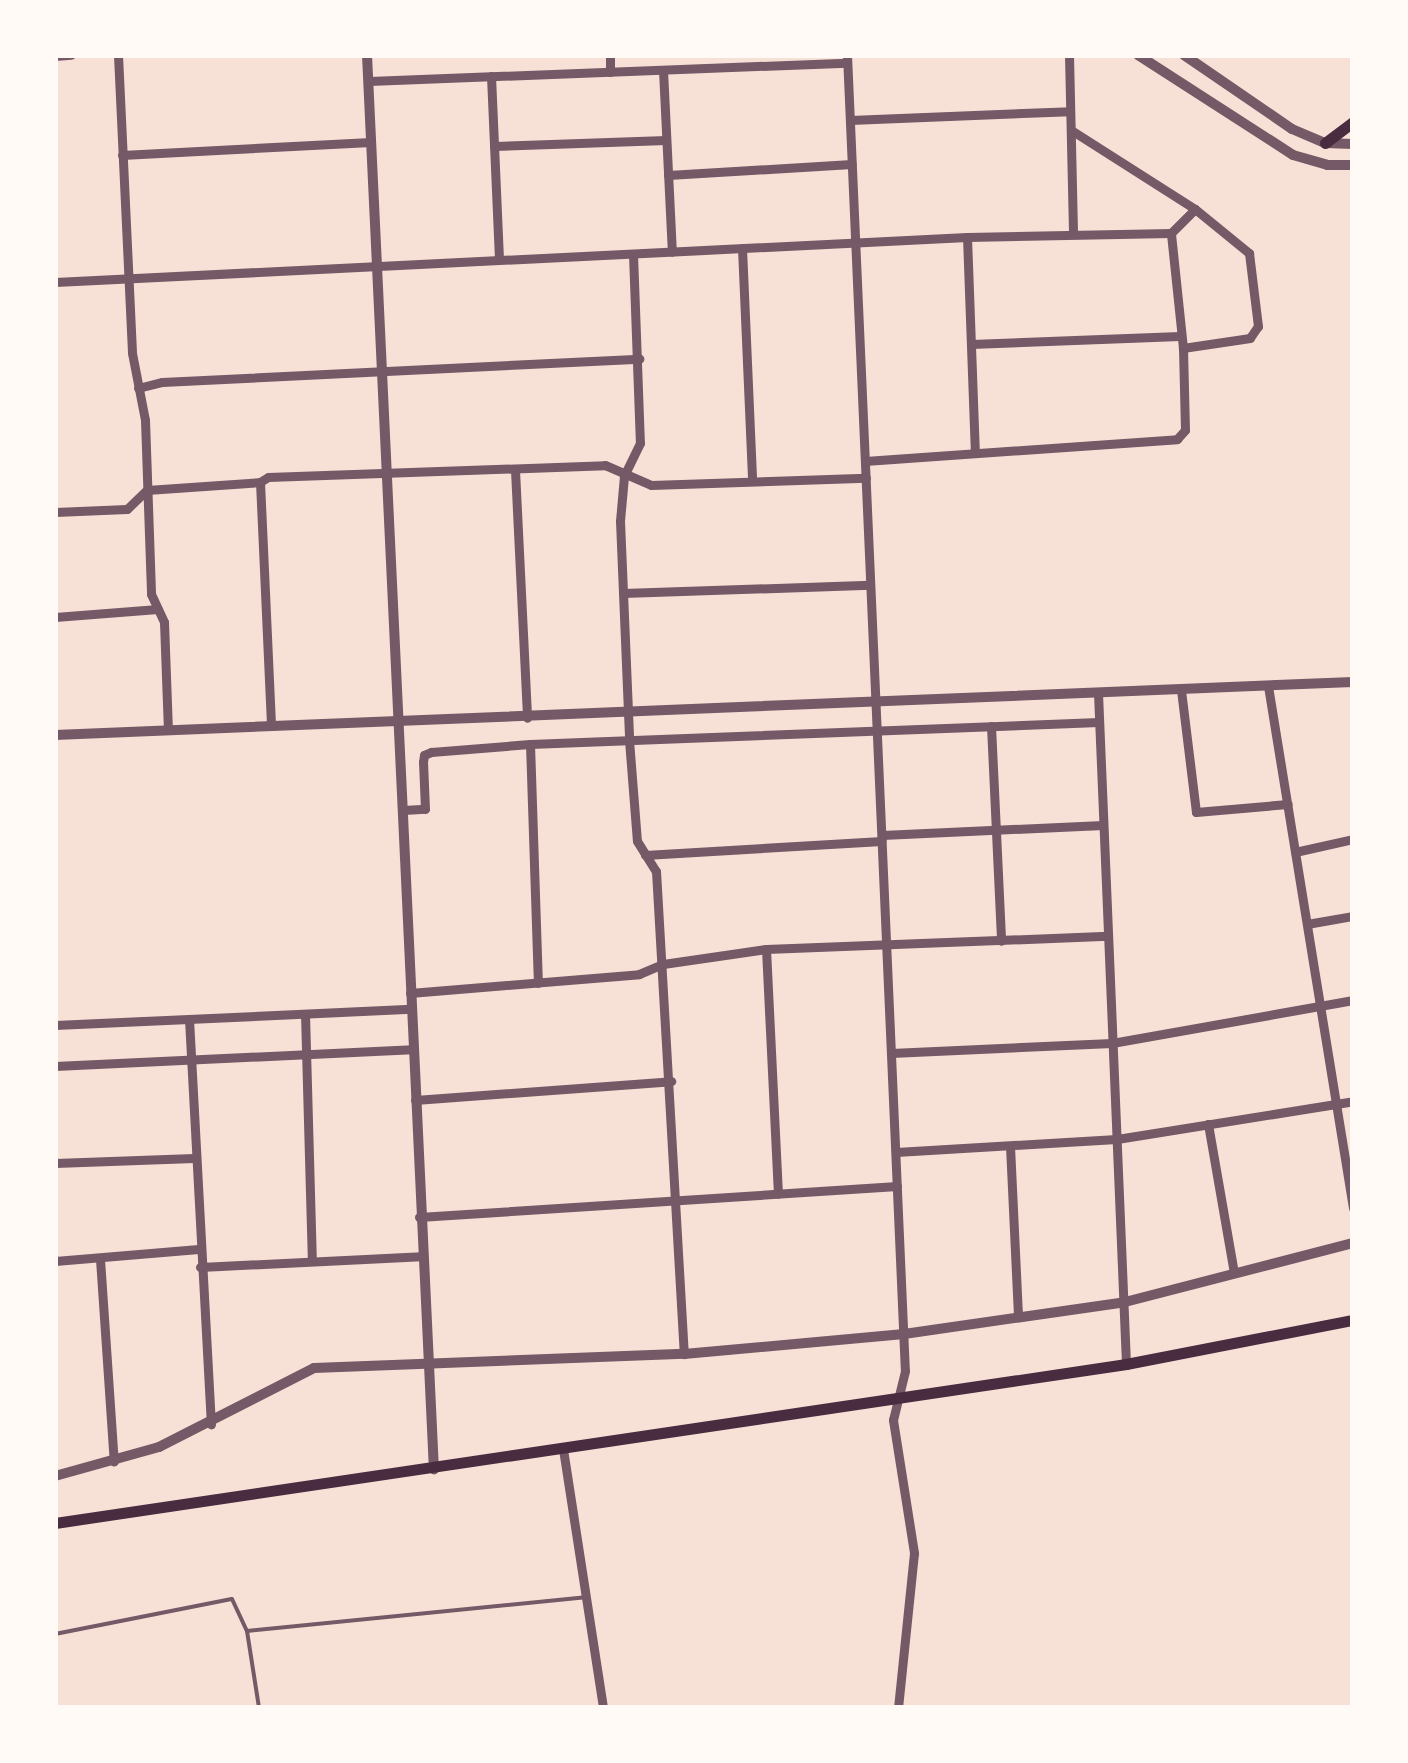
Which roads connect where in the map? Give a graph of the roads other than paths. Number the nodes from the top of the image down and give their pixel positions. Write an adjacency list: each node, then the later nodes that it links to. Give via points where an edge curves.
1 (71, 55): 8 (street)
2 (118, 55): 23 (street)
3 (367, 55): 13 (street)
4 (610, 55): 11 (street)
5 (1069, 55): 14 (street)
6 (1138, 55): 25 (street, via 1293,154)
7 (1184, 55): 20 (street, via 1282,123)
8 (55, 56)
9 (847, 59): 10 (street); 15 (street)
10 (663, 70): 11 (street); 18 (street)
11 (610, 72): 12 (street)
12 (491, 76): 13 (street); 22 (street)
13 (368, 81): 19 (street)
14 (1070, 111): 15 (street); 17 (street)
15 (850, 120): 24 (street)
16 (1353, 122): 20 (main road)
17 (1070, 130): 27 (street); 28 (street)
18 (666, 140): 22 (street); 26 (street)
19 (372, 142): 23 (street); 36 (street)
20 (1324, 143): 21 (street)
21 (1353, 144)
22 (494, 146): 35 (street)
23 (122, 155): 37 (street)
24 (852, 164): 26 (street); 31 (street)
25 (1353, 165)
26 (668, 175): 33 (street)
27 (1196, 209): 29 (street); 41 (street, via 1249,253 1258,326 1250,338)
28 (1073, 233): 29 (street); 30 (street)
29 (1171, 234): 39 (street)
30 (967, 237): 31 (street); 40 (street)
31 (855, 242): 32 (street); 46 (street)
32 (742, 248): 33 (street); 51 (street)
33 (672, 252): 34 (street)
34 (633, 254): 35 (street); 42 (street)
35 (499, 260): 36 (street)
36 (377, 266): 37 (street); 43 (street)
37 (128, 279): 38 (street); 44 (street)
38 (55, 282)
39 (1180, 336): 40 (street); 41 (street)
40 (971, 344): 45 (street)
41 (1184, 348): 45 (street, via 1185,430 1177,439)
42 (639, 358): 43 (street); 49 (street, via 640,443)
43 (382, 371): 44 (street); 48 (street)
44 (138, 388): 53 (street)
45 (976, 451): 46 (street)
46 (865, 461): 50 (street)
47 (516, 470): 48 (street); 49 (street, via 605,465); 65 (street)
48 (387, 474): 52 (street, via 268,476); 67 (street)
49 (624, 476): 51 (street, via 651,485); 56 (street)
50 (866, 478): 51 (street); 55 (street)
51 (752, 481)
52 (260, 482): 53 (street); 68 (street)
53 (147, 490): 54 (street, via 128,509); 57 (street, via 151,594)
54 (55, 512)
55 (870, 585): 56 (street); 63 (street)
56 (623, 593): 64 (street)
57 (158, 609): 58 (street); 70 (street)
58 (55, 617)
59 (1353, 682): 60 (street)
60 (1268, 686): 61 (street); 75 (street)
61 (1181, 690): 62 (street); 75 (street, via 1196,812)
62 (1098, 693): 63 (street); 66 (street)
63 (876, 703): 64 (street); 71 (street)
64 (628, 714): 65 (street); 73 (street)
65 (527, 718): 67 (street)
66 (1099, 722): 69 (street); 77 (street)
67 (400, 724): 68 (street); 76 (street)
68 (271, 726): 70 (street)
69 (991, 726): 71 (street); 78 (street)
70 (168, 730): 72 (street)
71 (877, 730): 73 (street); 79 (street)
72 (55, 735)
73 (629, 740): 74 (street); 82 (street, via 637,841)
74 (530, 744): 76 (street, via 424,754 426,809); 90 (street)
75 (1288, 804): 81 (street)
76 (403, 810): 91 (street)
77 (1103, 825): 78 (street); 85 (street)
78 (996, 830): 79 (street); 86 (street)
79 (882, 838): 82 (street); 87 (street)
80 (1353, 839): 81 (street)
81 (1295, 852): 84 (street)
82 (645, 854): 89 (street, via 656,871)
83 (1353, 916): 84 (street)
84 (1307, 924): 93 (street)
85 (1108, 936): 86 (street); 98 (street)
86 (1001, 941): 87 (street)
87 (886, 946): 88 (street); 100 (street)
88 (766, 948): 89 (street); 115 (street)
89 (663, 964): 90 (street, via 639,974); 104 (street)
90 (538, 983): 91 (street)
91 (410, 993): 94 (street)
92 (1353, 1000): 93 (street)
93 (1320, 1006): 98 (street); 107 (street)
94 (411, 1009): 95 (street); 99 (street)
95 (304, 1014): 96 (street); 101 (street)
96 (188, 1019): 97 (street); 102 (street)
97 (55, 1025)
98 (1112, 1043): 100 (street); 109 (street)
99 (412, 1049): 101 (street); 105 (street)
100 (891, 1053): 111 (street)
101 (306, 1054): 102 (street); 123 (street)
102 (190, 1060): 103 (street); 112 (street)
103 (55, 1066)
104 (671, 1081): 105 (street); 116 (street)
105 (415, 1100): 118 (street)
106 (1353, 1101): 107 (street)
107 (1336, 1104): 108 (street); 117 (street)
108 (1208, 1124): 109 (street); 126 (street)
109 (1116, 1139): 110 (street); 127 (street)
110 (1010, 1146): 111 (street); 128 (street)
111 (896, 1152): 114 (street)
112 (194, 1158): 113 (street); 120 (street)
113 (55, 1163)
114 (897, 1186): 115 (street); 130 (street)
115 (778, 1194): 116 (street)
116 (676, 1200): 118 (street); 131 (street)
117 (1353, 1208)
118 (420, 1217): 121 (street)
119 (1353, 1243): 126 (street)
120 (198, 1248): 122 (street); 125 (street)
121 (421, 1256): 123 (street); 132 (street)
122 (100, 1259): 124 (street); 137 (street)
123 (312, 1260): 125 (street)
124 (55, 1261)
125 (200, 1268): 135 (street)
126 (1234, 1273): 127 (street)
127 (1125, 1302): 128 (street); 133 (street)
128 (1018, 1317): 130 (street)
129 (1353, 1320): 133 (main road)
130 (904, 1334): 131 (street); 134 (street)
131 (684, 1354): 132 (street)
132 (426, 1361): 135 (street, via 304,1371); 138 (street)
133 (1126, 1364): 134 (main road)
134 (902, 1397): 136 (main road); 146 (street, via 893,1417 914,1554)
135 (211, 1424): 137 (street)
136 (563, 1449): 138 (main road); 141 (street)
137 (114, 1462): 139 (street)
138 (434, 1469): 140 (main road)
139 (55, 1476)
140 (55, 1523)
141 (585, 1597): 142 (lane); 145 (street)
142 (247, 1631): 143 (lane, via 232,1599); 144 (lane)
143 (55, 1634)
144 (259, 1708)
145 (603, 1708)
146 (898, 1708)

